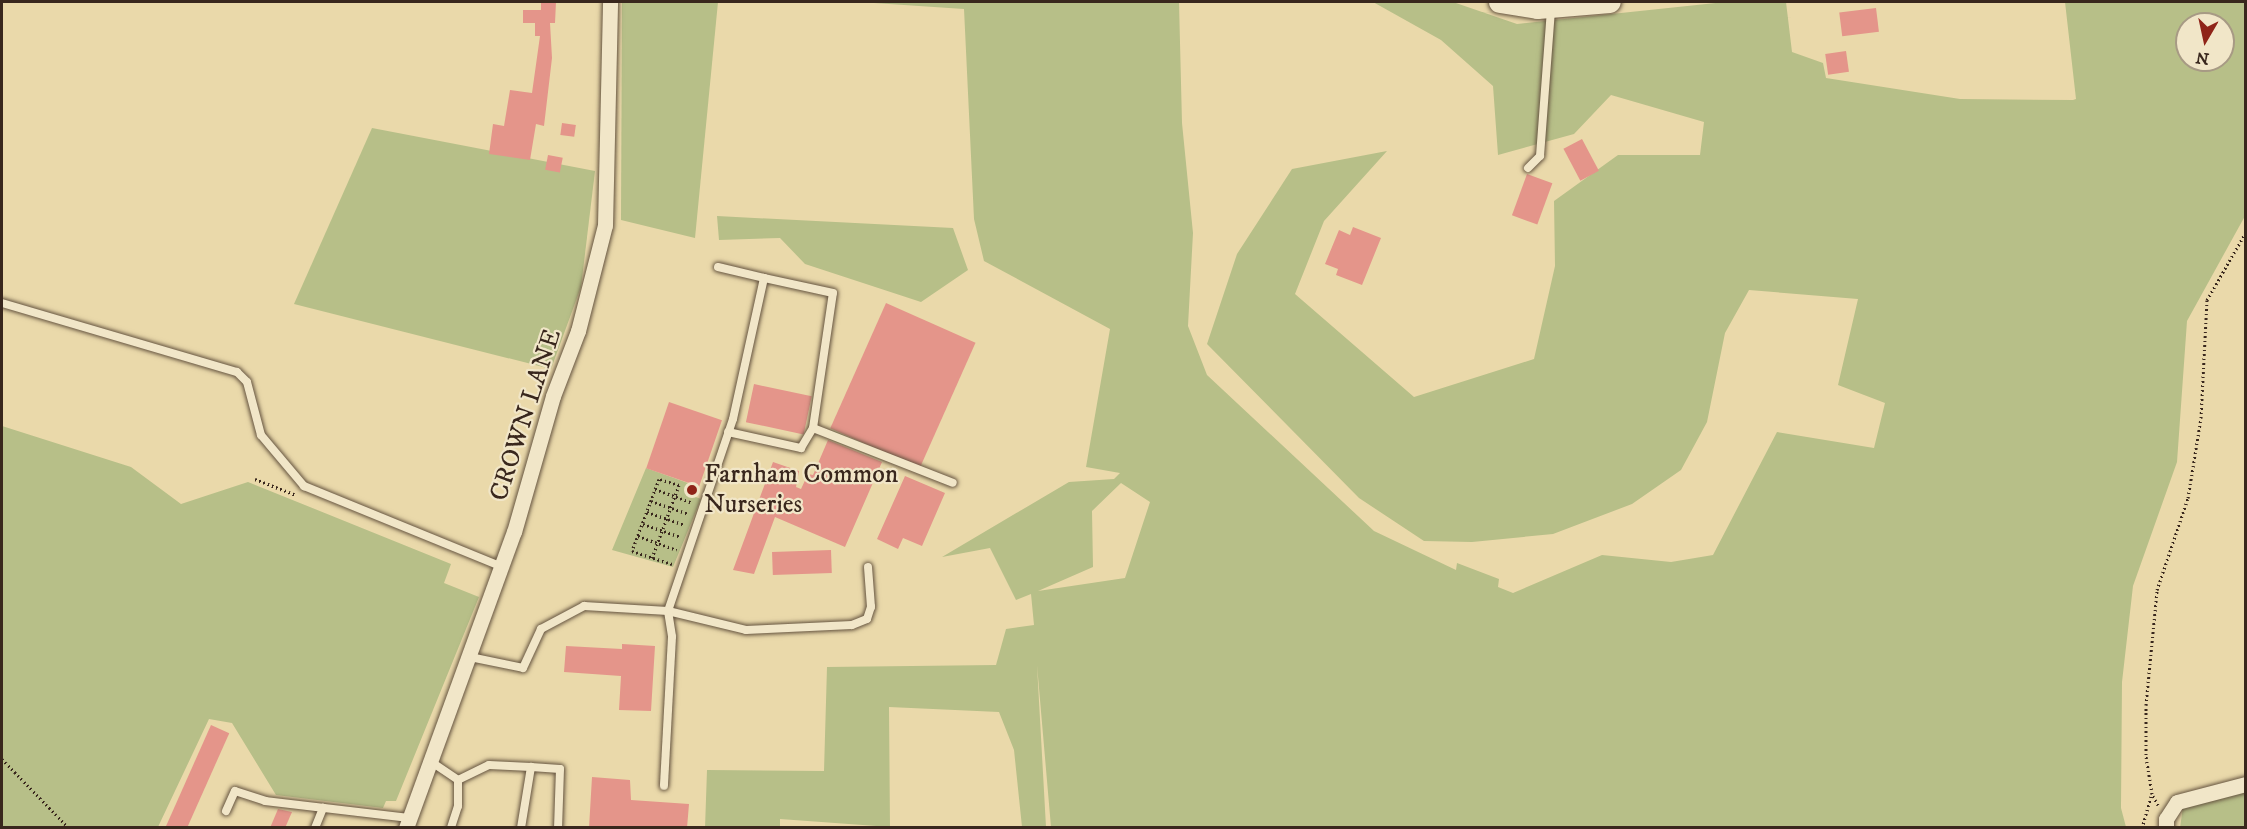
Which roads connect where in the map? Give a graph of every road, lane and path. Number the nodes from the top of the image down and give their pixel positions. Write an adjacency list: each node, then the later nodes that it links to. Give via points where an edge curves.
1 (610, 2): 30 (street, CROWN LANE, via 605,225 578,331 553,396)
2 (1500, 2): 5 (street)
3 (1610, 2): 4 (street)
4 (1576, 4): 5 (street)
5 (1551, 7): 6 (lane, via 1540,156)
6 (1528, 168)
7 (2246, 232): 41 (path, via 2207,300 2201,418 2190,486 2157,590 2146,705 2146,755)
8 (718, 267): 9 (lane)
9 (764, 278): 11 (lane, via 833,292); 12 (lane, via 743,383)
10 (2, 303): 30 (lane, via 237,372 247,382 261,435 304,486)
11 (813, 428): 12 (lane, via 801,448); 13 (lane)
12 (728, 432): 31 (lane)
13 (953, 483)
14 (655, 489): 15 (path); 15 (path, via 659,479 679,485); 16 (path)
15 (674, 496): 17 (path); 18 (path)
16 (651, 501): 18 (path); 19 (path)
17 (693, 502)
18 (670, 508): 20 (path); 21 (path)
19 (647, 512): 21 (path); 22 (path)
20 (689, 514)
21 (666, 519): 23 (path); 24 (path)
22 (642, 524): 24 (path); 25 (path)
23 (685, 525)
24 (662, 530): 26 (path); 27 (path)
25 (638, 536): 27 (path); 29 (path, via 632,552)
26 (681, 537)
27 (657, 543): 28 (path); 29 (path)
28 (677, 549)
29 (652, 558): 31 (path)
30 (502, 567): 34 (street, CROWN LANE)
31 (682, 567): 33 (lane)
32 (868, 567): 33 (lane, via 871,607 867,619 852,625 746,630)
33 (668, 611): 34 (lane, via 584,606 541,629 523,668); 40 (lane, via 672,637)
34 (470, 657): 36 (street, CROWN LANE)
35 (2, 759): 46 (path)
36 (430, 761): 38 (lane); 44 (street, CROWN LANE)
37 (531, 767): 38 (lane, via 489,765); 49 (lane); 50 (lane, via 560,769)
38 (458, 780): 48 (lane, via 458,806)
39 (2246, 784): 45 (street, via 2177,802)
40 (664, 786)
41 (2152, 794): 45 (path); 51 (path)
42 (323, 808): 43 (lane, via 265,801 235,791); 44 (lane); 47 (lane)
43 (226, 812)
44 (408, 823)
45 (2166, 823)
46 (68, 827)
47 (315, 828)
48 (452, 828)
49 (521, 828)
50 (558, 828)
51 (2142, 828)

